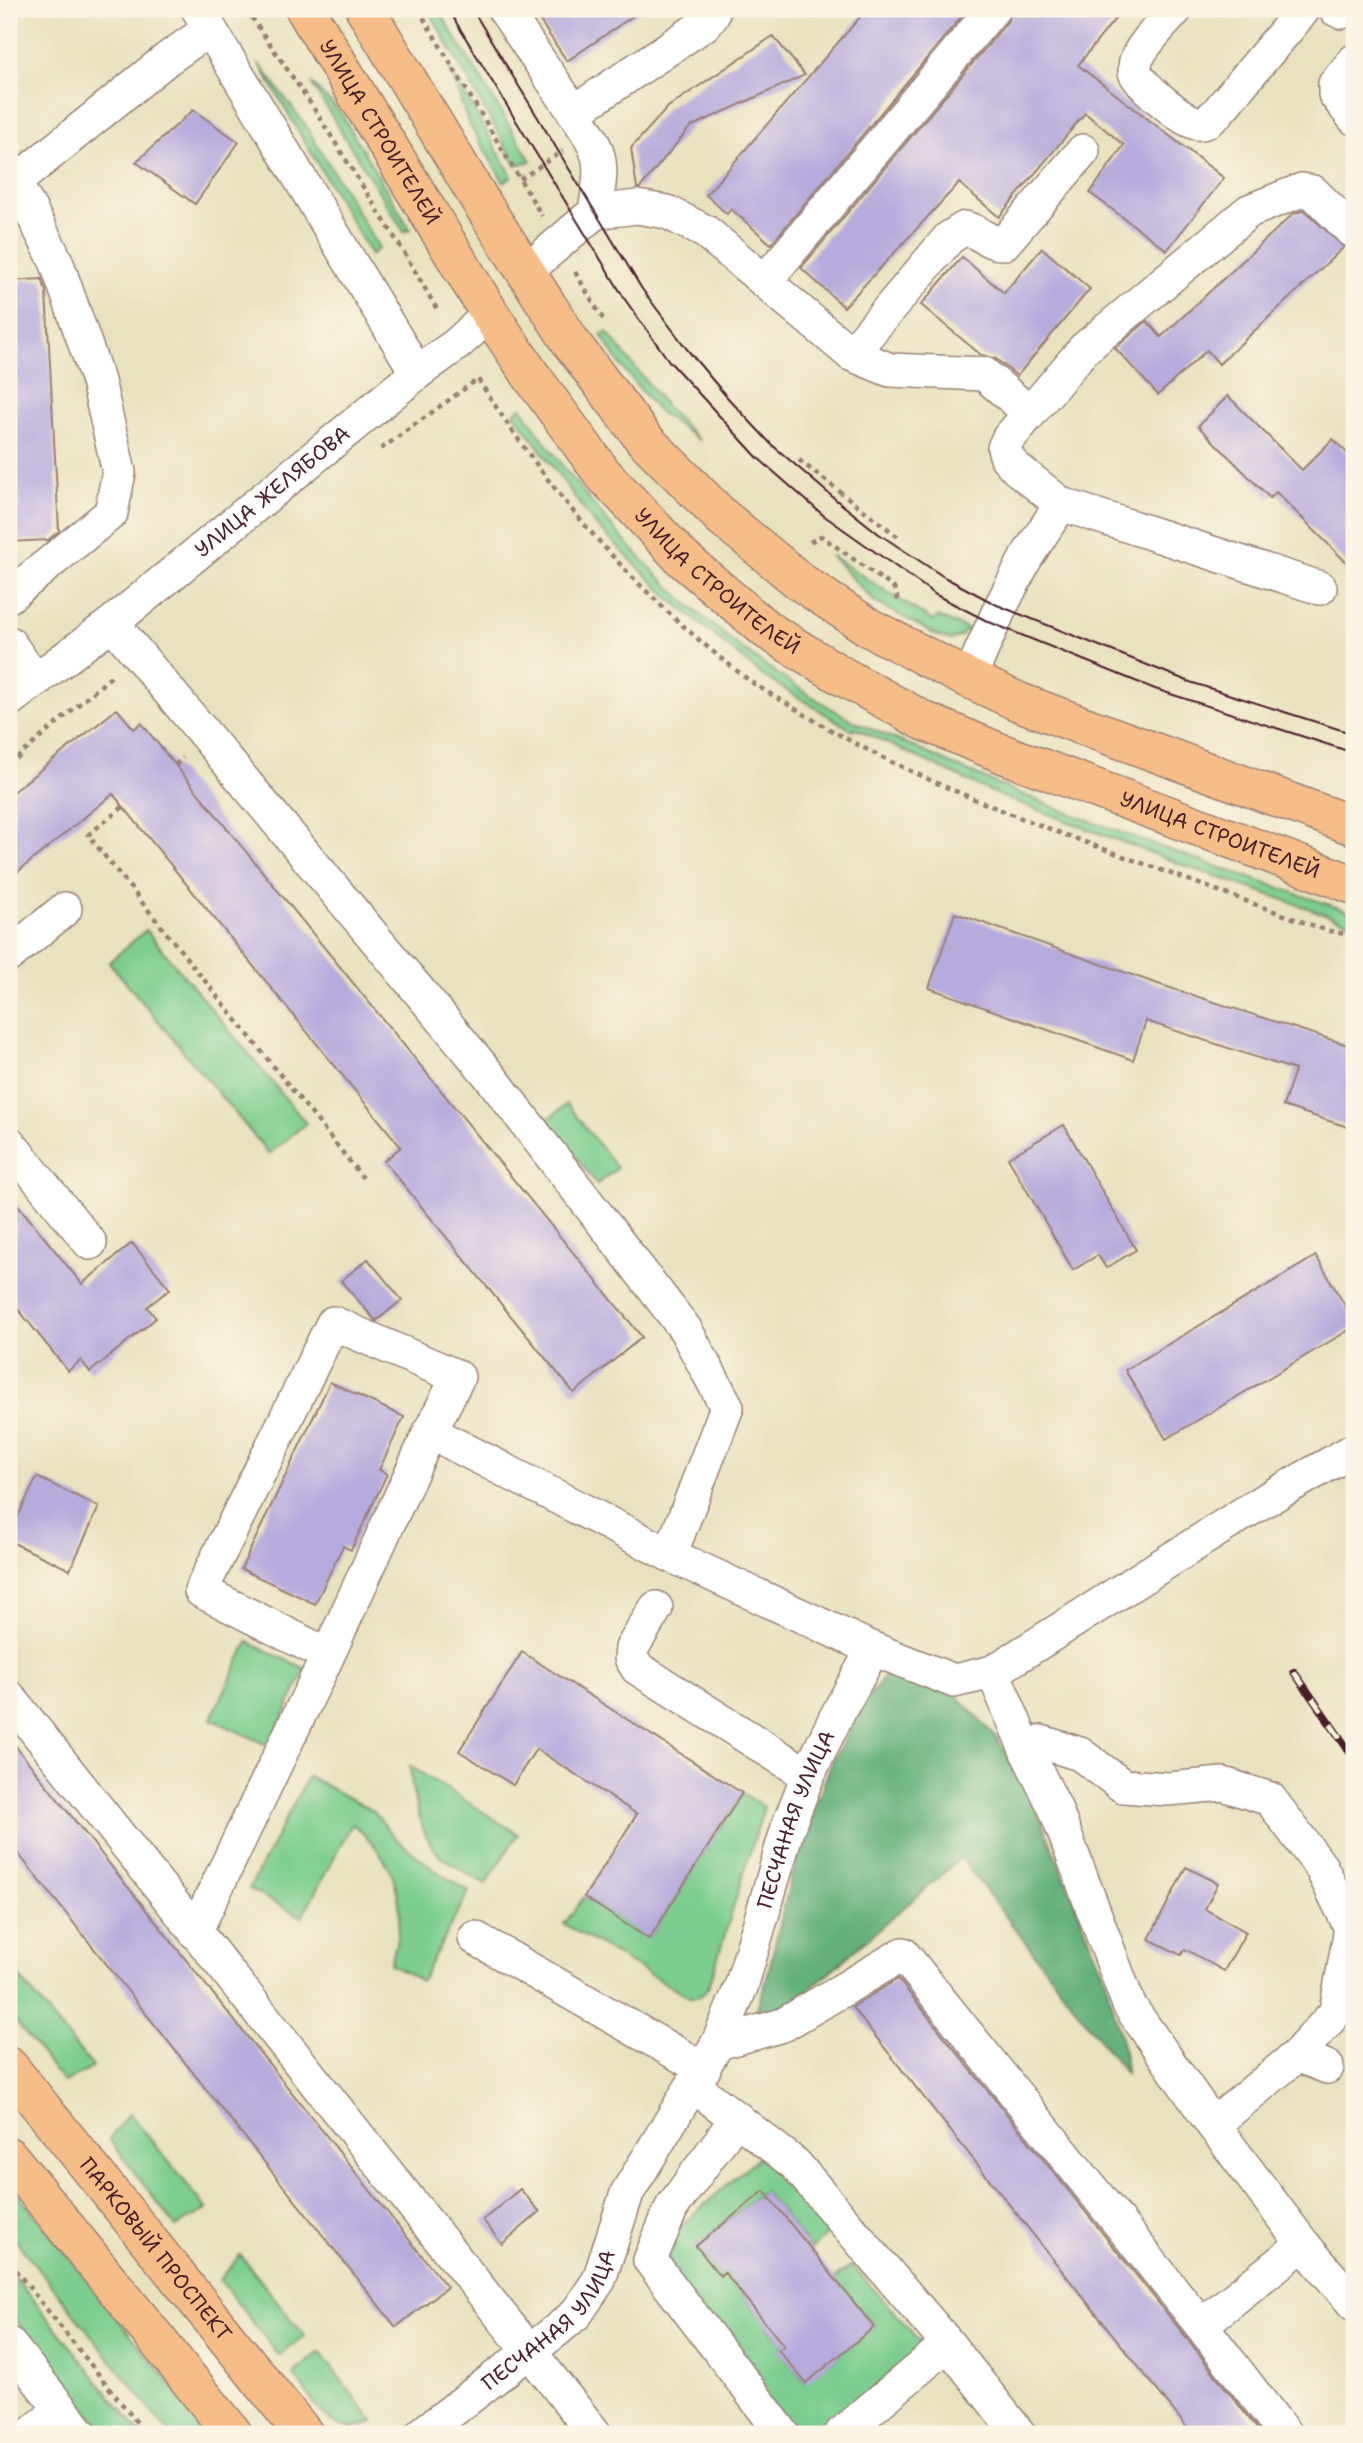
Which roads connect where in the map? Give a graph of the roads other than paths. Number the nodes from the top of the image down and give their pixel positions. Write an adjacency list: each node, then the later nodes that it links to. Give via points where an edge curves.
1 (304, 9): 20 (main road, УЛИЦА СТРОИТЕЛЕЙ)
2 (365, 9): 18 (main road)
3 (505, 9): 13 (street)
4 (714, 9): 13 (street, via 705,24)
5 (993, 9): 19 (street)
6 (1176, 9): 7 (street, via 1140,52 1136,73 1147,87 1196,124 1216,114)
7 (1304, 9)
8 (1335, 9): 9 (street)
9 (1354, 10)
10 (204, 19): 15 (street, via 167,59); 22 (street)
11 (1354, 61): 12 (street, via 1335,83 1335,94)
12 (1354, 118)
13 (583, 124): 16 (street, via 601,164)
14 (1083, 151): 21 (street, via 1004,243 965,228 948,237)
15 (11, 182): 26 (street, via 55,261 98,381 119,472 111,513)
16 (595, 212): 18 (street); 19 (street, via 637,207 667,212 706,232)
17 (1351, 230): 23 (street, via 1313,192 1302,190 1249,211 1084,349)
18 (525, 272): 20 (main road, УЛИЦА ЖЕЛЯБОВА); 29 (main road, via 572,344 644,439 722,517 814,591 870,628)
19 (765, 281): 21 (street)
20 (490, 314): 22 (street, УЛИЦА ЖЕЛЯБОВА); 33 (main road, УЛИЦА СТРОИТЕЛЕЙ, via 603,474 683,559 767,630 924,721)
21 (851, 354): 23 (street, via 890,370 984,374)
22 (417, 373): 27 (street, УЛИЦА ЖЕЛЯБОВА)
23 (1030, 413): 24 (street, via 1008,439 1004,448 1007,458)
24 (1061, 504): 25 (street); 29 (street, via 1026,558)
25 (1321, 588)
26 (9, 596)
27 (112, 623): 30 (street, УЛИЦА ЖЕЛЯБОВА); 40 (street, via 489,1075 685,1329 727,1407)
28 (9, 643): 30 (street)
29 (969, 679): 32 (main road, via 1019,702)
30 (35, 680): 31 (street, УЛИЦА ЖЕЛЯБОВА)
31 (9, 701)
32 (1354, 826)
33 (1354, 885)
34 (65, 909): 35 (street)
35 (9, 955)
36 (9, 1143): 37 (street)
37 (90, 1243)
38 (430, 1432): 40 (street); 43 (street); 43 (street, via 458,1377 334,1323 201,1591)
39 (1354, 1450): 44 (street, via 1260,1503)
40 (670, 1555): 42 (street)
41 (656, 1608): 47 (street, via 632,1648 637,1668)
42 (873, 1649): 44 (street, via 954,1681); 47 (street, ПЕСЧАНАЯ УЛИЦА)
43 (328, 1655): 48 (street)
44 (993, 1672): 46 (street)
45 (9, 1697): 48 (street)
46 (1027, 1752): 53 (street, via 1055,1808 1129,2006); 53 (street, via 1041,1742 1080,1754 1123,1786 1168,1789 1223,1784 1270,1799 1321,1867 1351,1928 1336,2012 1312,2061)
47 (808, 1775): 50 (street, ПЕСЧАНАЯ УЛИЦА, via 741,1987)
48 (195, 1932): 60 (street)
49 (475, 1938): 50 (street)
50 (705, 2066): 52 (street); 57 (street, via 904,1954); 60 (street, ПЕСЧАНАЯ УЛИЦА, via 627,2193 588,2300)
51 (9, 2067): 65 (main road, ПАРКОВЫЙ ПРОСПЕКТ)
52 (737, 2118): 59 (street, via 795,2164); 68 (street, via 672,2207 650,2260)
53 (1213, 2125): 55 (street)
54 (9, 2157): 64 (main road)
55 (1303, 2244): 56 (street); 57 (street)
56 (1354, 2304)
57 (1201, 2325): 71 (street)
58 (9, 2344): 61 (street)
59 (948, 2344): 69 (street); 70 (street)
60 (528, 2351): 66 (street, ПЕСЧАНАЯ УЛИЦА); 67 (street)
61 (61, 2409): 62 (street); 63 (street)
62 (31, 2434)
63 (81, 2434)
64 (233, 2434)
65 (303, 2434)
66 (422, 2434)
67 (596, 2434)
68 (782, 2434)
69 (841, 2434)
70 (1019, 2434)
71 (1285, 2434)

